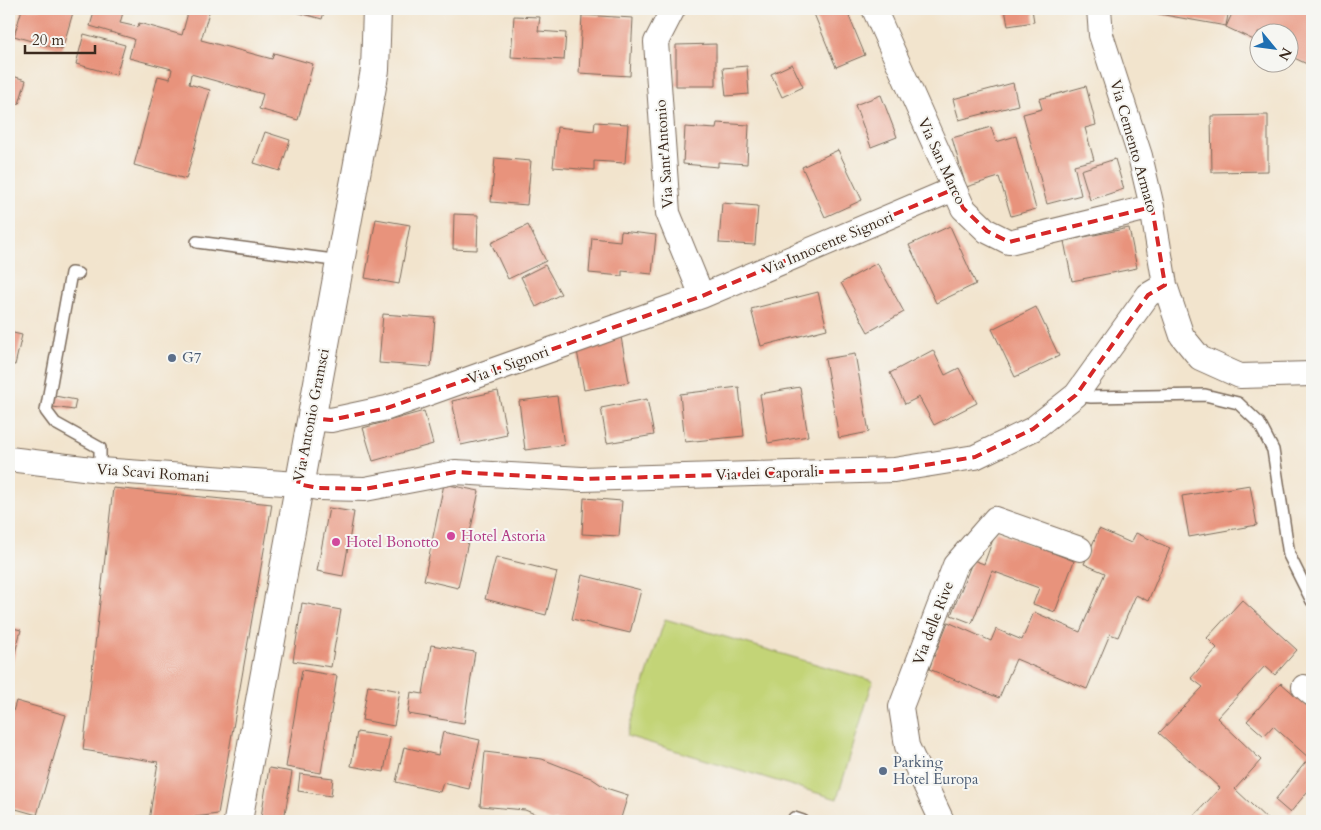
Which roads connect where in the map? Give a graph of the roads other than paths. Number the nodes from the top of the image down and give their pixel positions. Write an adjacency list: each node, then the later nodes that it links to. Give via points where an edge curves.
1 (377, 9): 8 (street, Via Antonio Gramsci, via 375,70)
2 (673, 9): 11 (street, Via Sant'Antonio, via 656,42 668,213)
3 (874, 9): 5 (street, Via San Marco)
4 (1099, 9): 6 (street, Via Cemento Armato, via 1101,35 1140,156)
5 (954, 189): 6 (street, Via San Marco, via 963,208 987,231 1009,242); 11 (street, Via Innocente Signori)
6 (1152, 207): 10 (street, Via Cemento Armato)
7 (197, 242): 8 (lane)
8 (341, 261): 14 (street, Via Antonio Gramsci)
9 (78, 274): 16 (lane, via 71,273 46,411 55,423 100,448)
10 (1165, 285): 12 (street, Via Cemento Armato, via 1182,336 1200,358 1240,376); 13 (street, Via dei Caporali, via 1148,296)
11 (702, 296): 14 (street, Via I. Signori, via 387,408 331,420)
12 (1312, 374)
13 (1076, 394): 17 (street, Via dei Caporali, via 1033,429 975,457 894,470 582,479 454,472 365,489 318,488); 19 (lane, via 1090,397 1205,395 1238,403 1259,423 1272,450 1289,555)
14 (310, 418): 17 (street, Via Antonio Gramsci)
15 (9, 460): 16 (street, Via Scavi Romani)
16 (100, 470): 17 (street, Via Scavi Romani)
17 (298, 484): 20 (street, Via Antonio Gramsci)
18 (1080, 549): 23 (street, Via delle Rive, via 995,519 955,565 901,707 907,746)
19 (1312, 601)
20 (238, 821)
21 (794, 821): 22 (lane, via 794,818)
22 (803, 821)
23 (942, 821)

